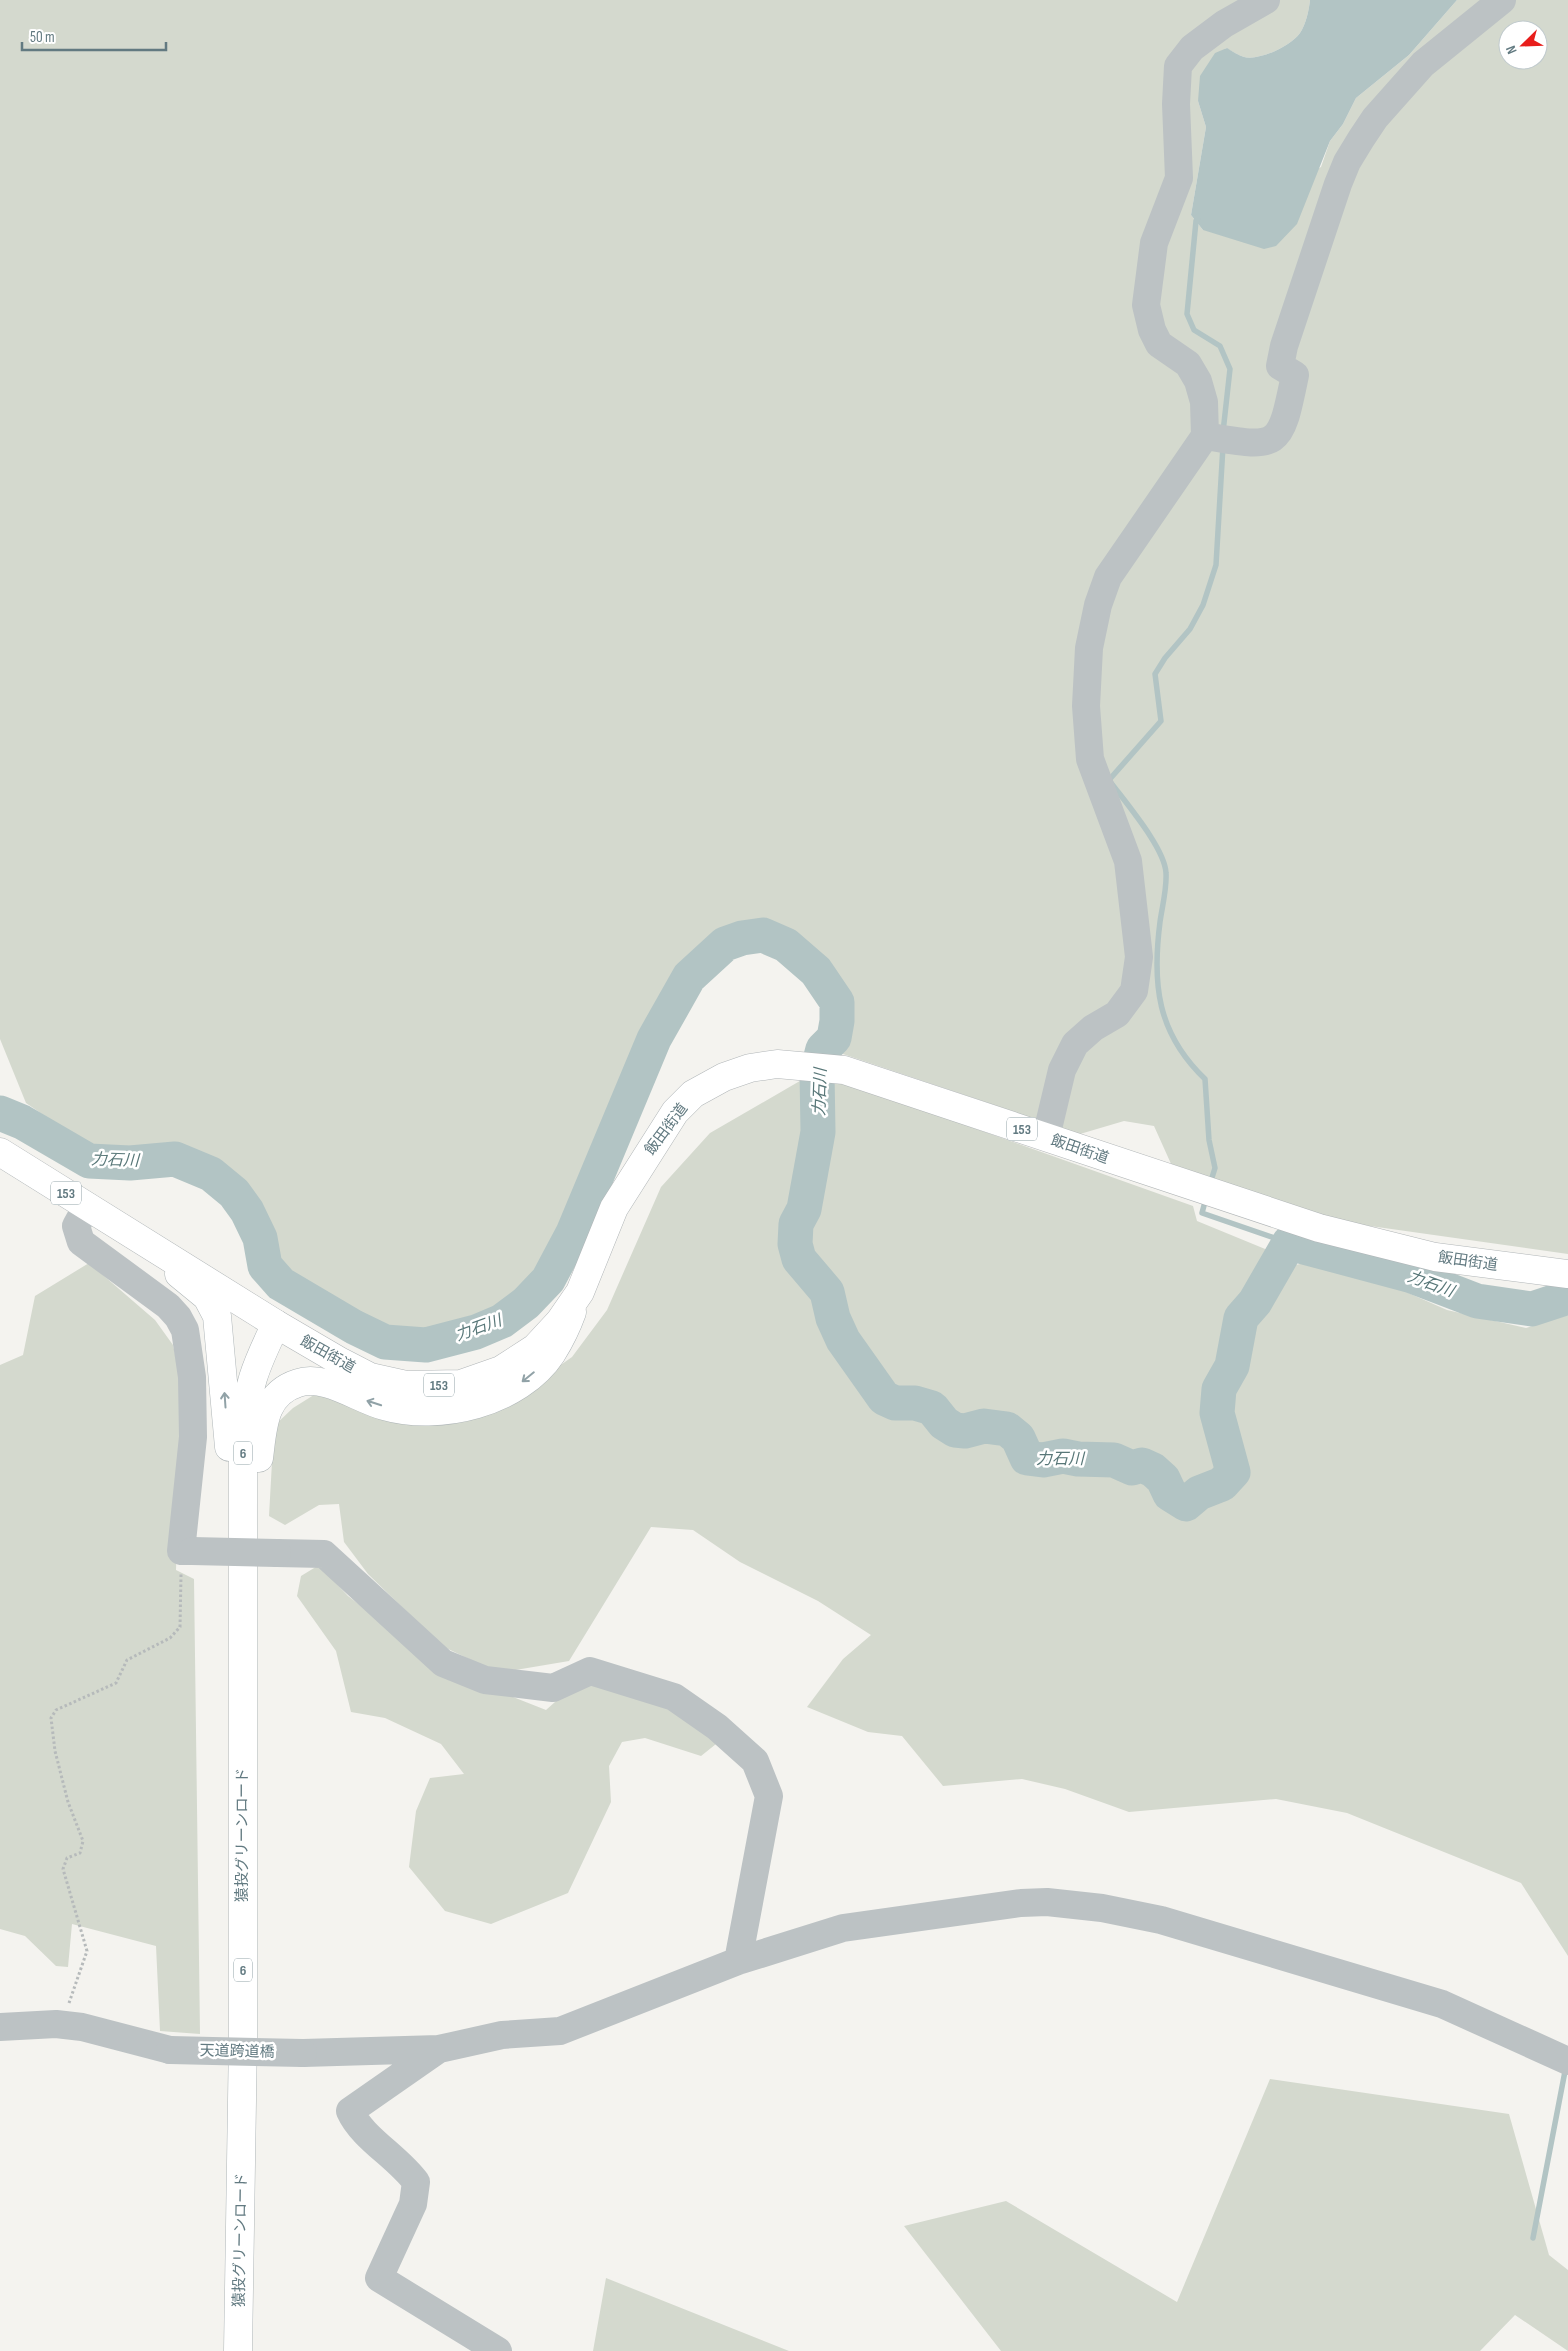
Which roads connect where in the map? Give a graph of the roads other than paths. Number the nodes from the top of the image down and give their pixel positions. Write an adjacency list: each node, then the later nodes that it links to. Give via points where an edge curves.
1 (1266, 0): 3 (street, via 1224,24 1192,48 1178,66 1179,178 1154,243 1146,305 1152,330 1160,344 1188,364 1198,381)
2 (1502, 0): 3 (street, via 1422,64 1375,118 1346,162 1284,346 1280,366 1295,375 1286,421 1279,435 1265,442)
3 (1217, 438): 4 (street, via 1108,577 1098,605 1089,648 1086,706 1090,759 1128,861 1139,957 1134,991 1117,1014 1093,1028 1075,1044 1062,1070)
4 (1046, 1137): 8 (main road, 飯田街道 / 153, via 1318,1228 1435,1257); 9 (main road, 飯田街道 / 153, via 844,1070 777,1064 750,1068 724,1077 693,1094 675,1112 614,1208)
5 (0, 1152): 6 (main road, 飯田街道 / 153)
6 (87, 1206): 7 (main road, 飯田街道 / 153); 12 (street, bridge, via 76,1226 81,1242 168,1306 185,1330 192,1377 193,1436 186,1551 324,1554 444,1663 485,1680 552,1688 590,1671 674,1697 717,1727 755,1762 769,1796)
7 (131, 1235): 10 (main road, 飯田街道 / 153); 11 (main road, one-way to 7, via 217,1316 207,1297)
8 (1568, 1274)
9 (580, 1292): 10 (main road, 飯田街道 / 153, via 560,1321 535,1348 502,1370 461,1384 406,1385 370,1377); 11 (main road, one-way to 11, via 552,1354 521,1382 486,1400 446,1410 404,1410 310,1381 292,1385 276,1395 264,1417)
10 (276, 1324): 11 (main road, 猿投グリーンロード / 6, via 255,1367 245,1408)
11 (242, 1588): 16 (main road, 猿投グリーンロード / 6, via 243,2038)
12 (738, 1961): 14 (street, via 560,2031 502,2035); 15 (street, via 843,1928 887,1921 1021,1903 1047,1902 1102,1908 1161,1920 1442,2004)
13 (0, 2027): 14 (street, 天道跨道橋, bridge, via 56,2024 82,2027 170,2050)
14 (438, 2049): 17 (street, via 350,2111 354,2122 406,2167 416,2182 412,2204 379,2278)
15 (1568, 2061)
16 (238, 2351)
17 (498, 2351)

